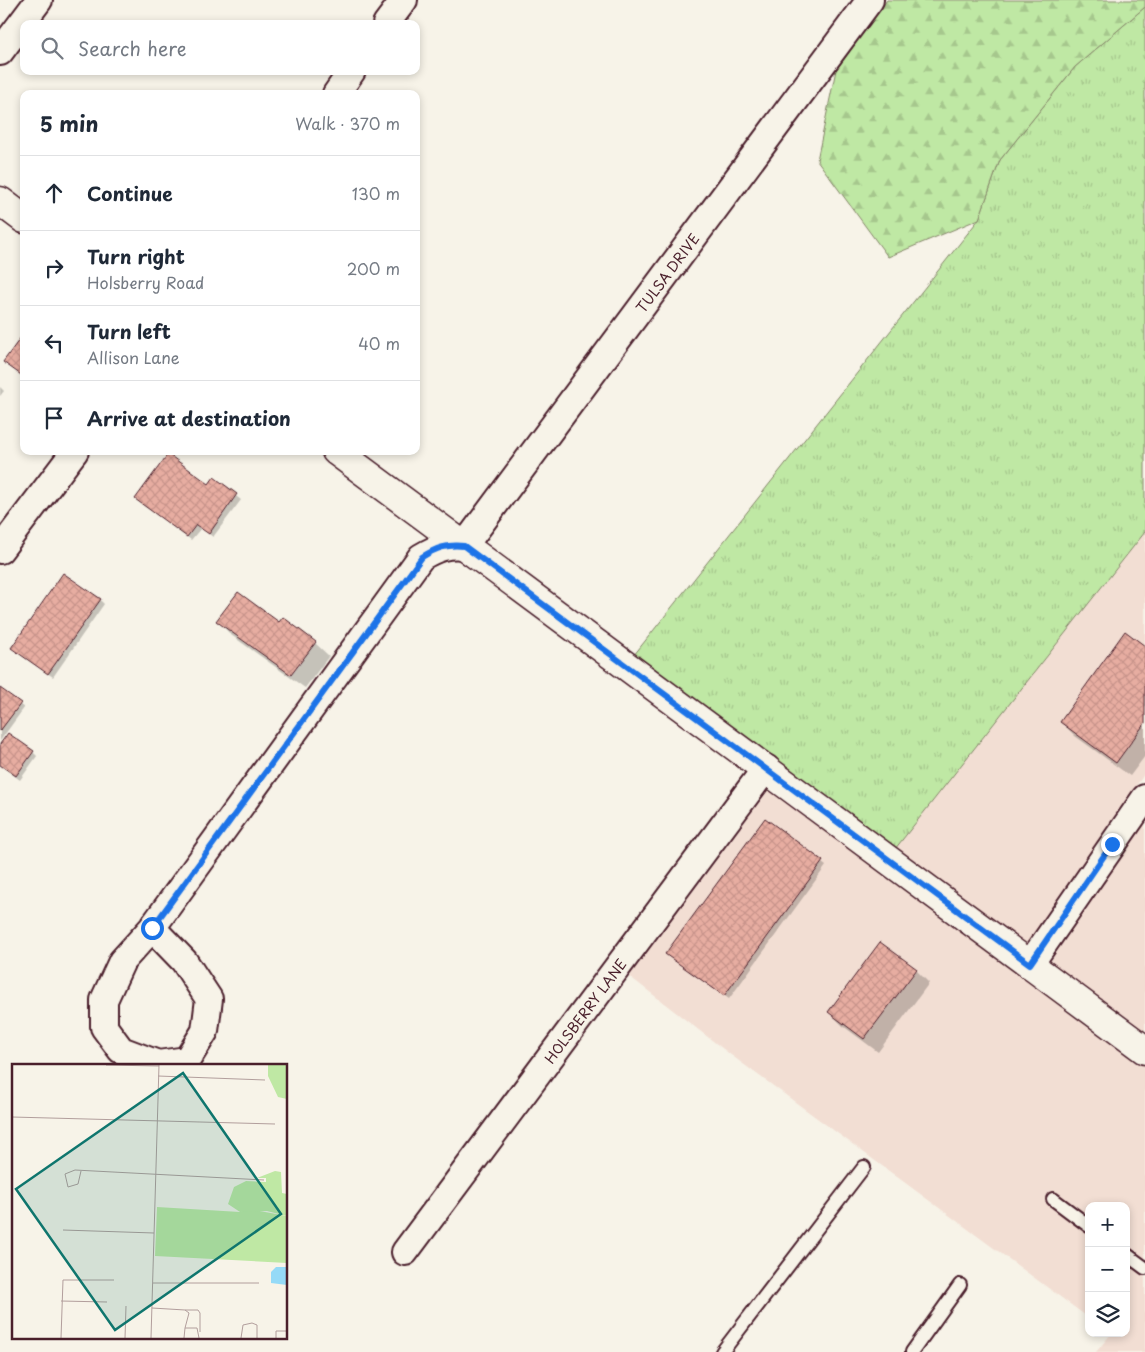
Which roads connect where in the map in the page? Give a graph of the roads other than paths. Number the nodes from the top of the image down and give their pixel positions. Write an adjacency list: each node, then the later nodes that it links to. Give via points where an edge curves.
1 (39, 0): 4 (street)
2 (404, 0): 5 (street)
3 (870, 0): 14 (street, TULSA DRIVE)
4 (24, 20)
5 (389, 20)
6 (20, 25): 7 (street)
7 (0, 52)
8 (349, 75): 9 (street)
9 (339, 90)
10 (0, 201): 11 (street)
11 (20, 216)
12 (72, 455): 15 (street)
13 (341, 455): 14 (street)
14 (464, 546): 16 (street); 18 (street, via 435,549 422,557)
15 (0, 550)
16 (766, 768): 19 (street); 24 (street, HOLSBERRY LANE)
17 (1145, 798): 19 (street)
18 (152, 928): 18 (street, via 184,961 209,999 206,1031 187,1060 158,1064 121,1050 104,1027 104,1000 122,961)
19 (1030, 964): 20 (street)
20 (1145, 1050)
21 (864, 1167): 28 (lane)
22 (1053, 1199): 23 (lane)
23 (1085, 1223)
24 (405, 1252)
25 (1130, 1257): 26 (lane)
26 (1145, 1268)
27 (960, 1285): 29 (lane)
28 (722, 1352)
29 (912, 1352)

